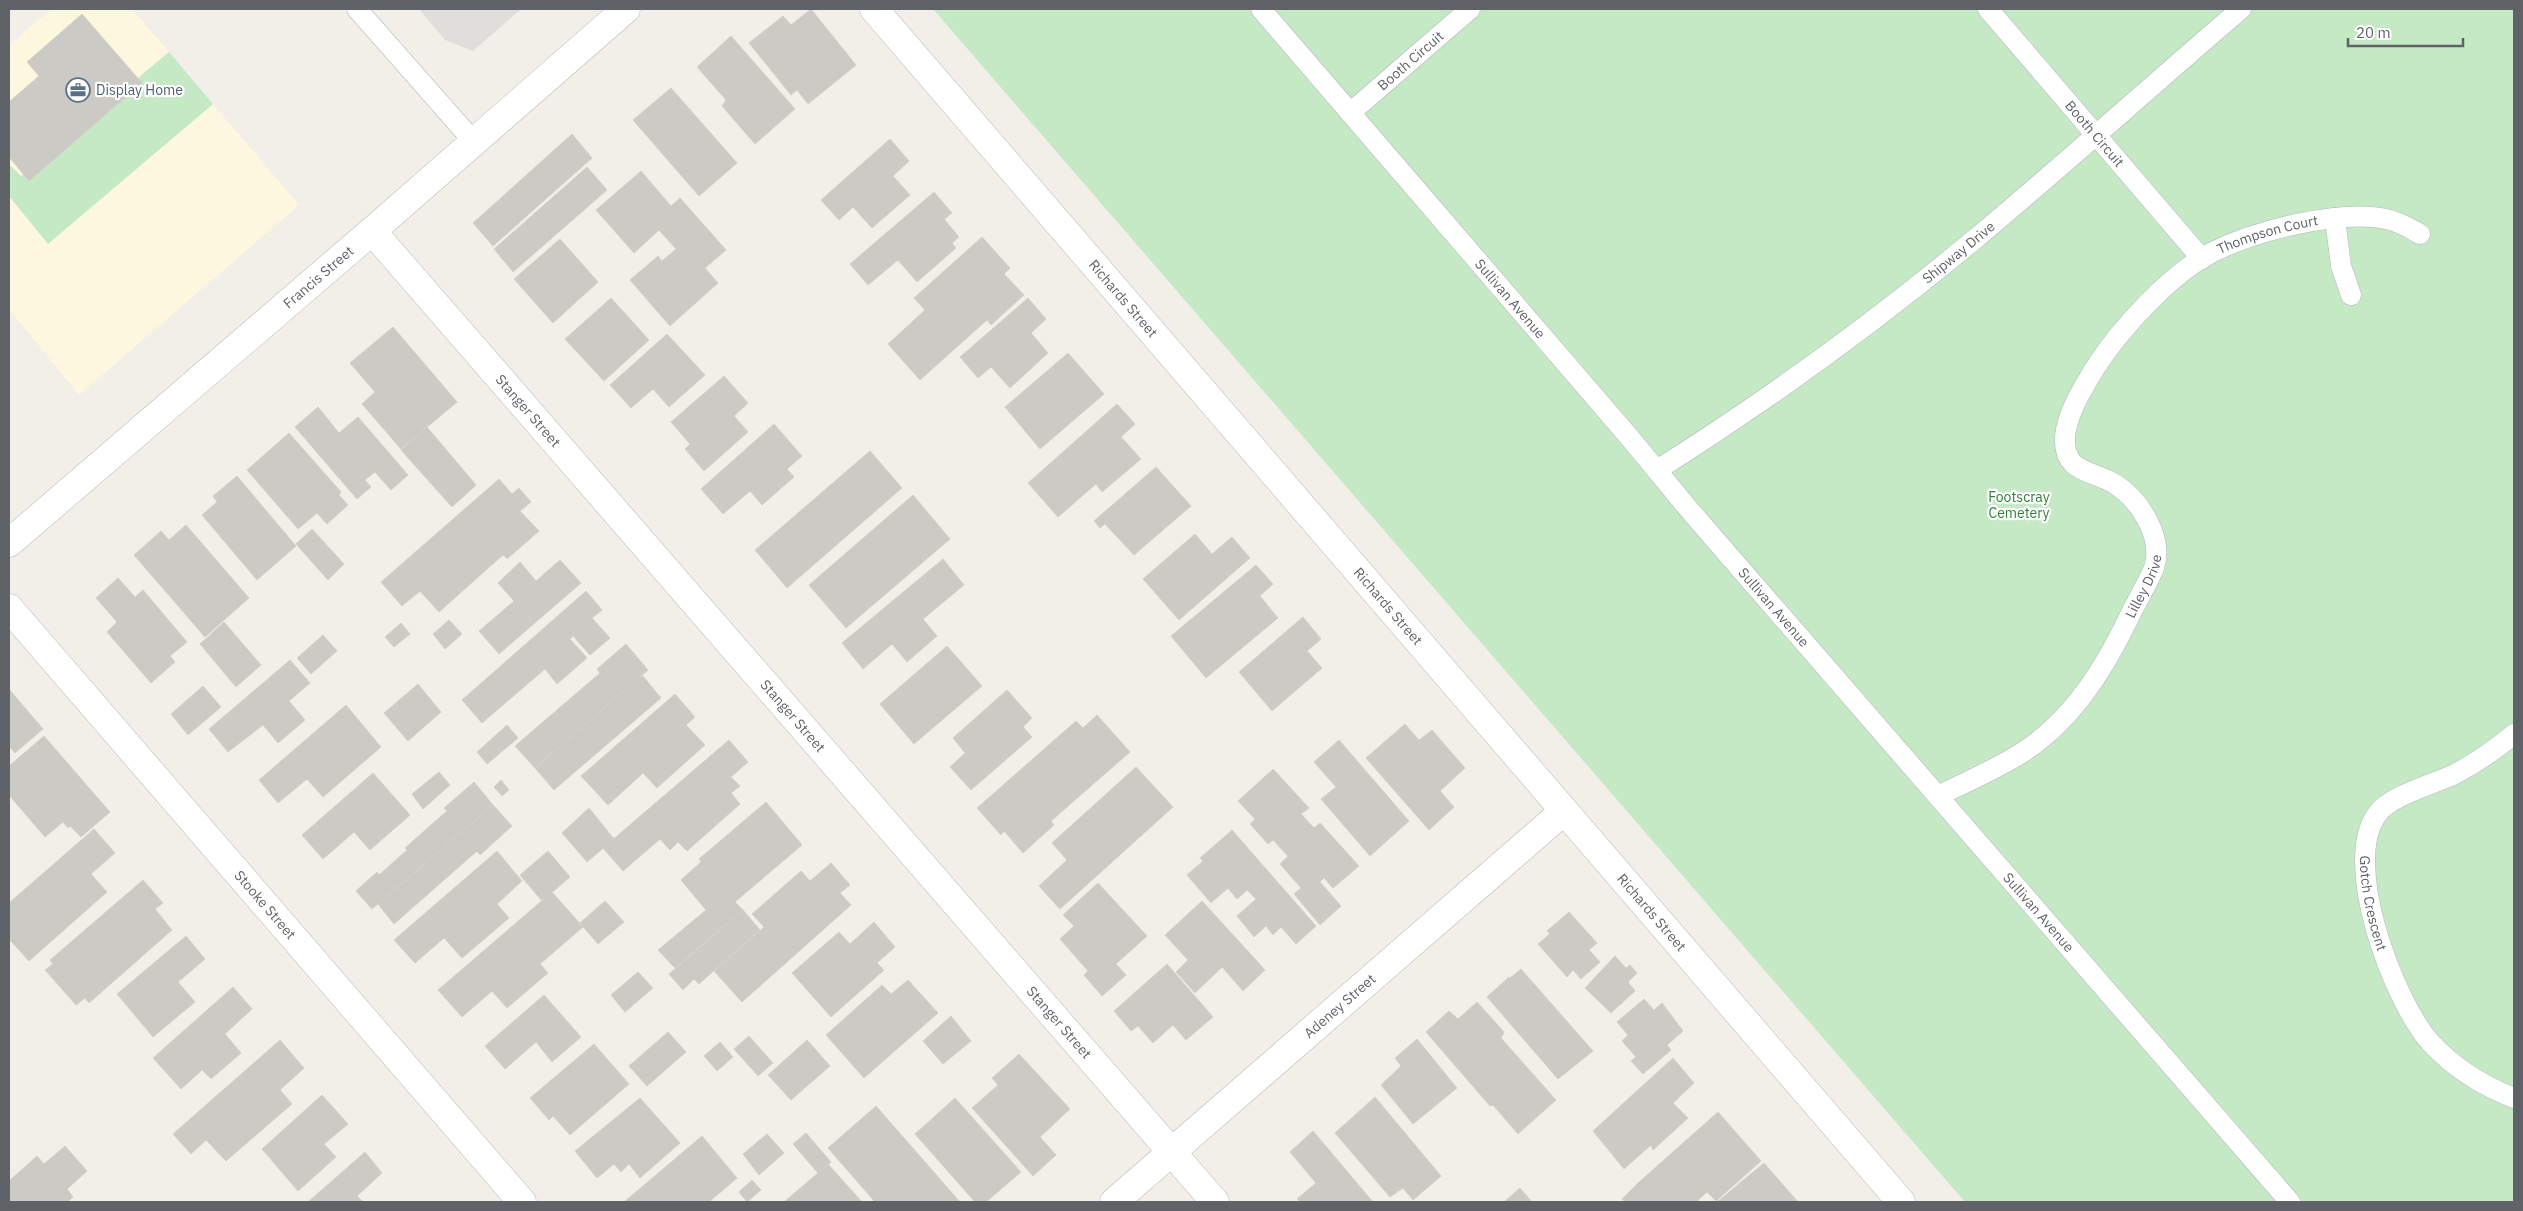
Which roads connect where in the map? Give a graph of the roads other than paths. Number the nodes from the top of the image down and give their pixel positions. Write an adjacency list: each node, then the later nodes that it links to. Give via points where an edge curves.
1 (357, 9): 10 (lane)
2 (626, 9): 10 (street, Francis Street)
3 (874, 9): 21 (street, Richards Street)
4 (1261, 9): 8 (lane, Sullivan Avenue)
5 (1470, 9): 8 (lane, Booth Circuit)
6 (1988, 9): 9 (lane, Booth Circuit)
7 (2241, 9): 9 (lane, Shipway Drive)
8 (1350, 113): 16 (lane, Sullivan Avenue)
9 (2096, 134): 14 (lane, Booth Circuit); 16 (lane, Shipway Drive, via 1969,244 1842,344 1750,410)
10 (474, 142): 12 (street, Francis Street)
11 (2335, 218): 13 (lane, Thompson Court, via 2387,219); 14 (lane, Thompson Court, via 2279,228); 15 (lane, Thompson Court, via 2341,266)
12 (372, 231): 17 (street, Francis Street); 23 (street, Stanger Street)
13 (2420, 234)
14 (2202, 259): 20 (lane, Lilley Drive, via 2166,288 2118,337 2090,377 2066,428 2066,451 2074,465 2082,472 2117,486 2143,514 2156,550 2151,574 2105,664 2073,707 2020,754)
15 (2351, 295)
16 (1657, 470): 20 (lane, Sullivan Avenue)
17 (9, 543)
18 (9, 608): 24 (street, Stooke Street)
19 (2514, 734): 22 (lane, Gotch Crescent, via 2491,753 2455,774 2385,806 2370,825 2364,857 2368,898 2376,925 2392,972 2416,1022 2456,1066)
20 (1938, 796): 28 (lane, Sullivan Avenue)
21 (1564, 811): 23 (street, Adeney Street); 27 (street, Richards Street)
22 (2514, 1098)
23 (1172, 1152): 25 (street, Adeney Street); 26 (street, Stanger Street)
24 (522, 1202)
25 (1114, 1202)
26 (1215, 1202)
27 (1902, 1202)
28 (2290, 1202)

